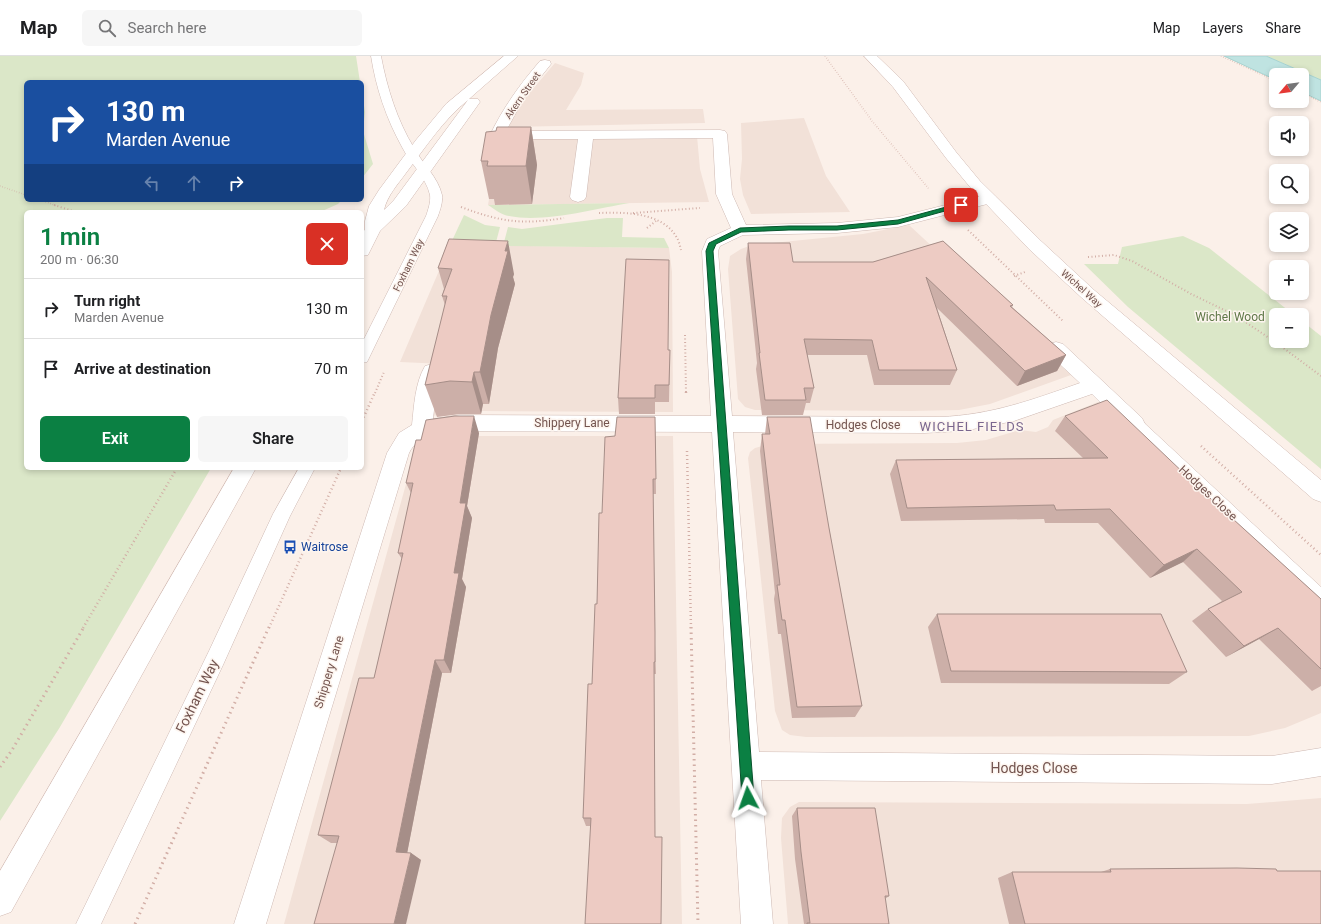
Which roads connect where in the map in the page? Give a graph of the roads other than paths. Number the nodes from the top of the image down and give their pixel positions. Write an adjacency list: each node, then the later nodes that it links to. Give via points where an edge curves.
1 (376, 56): 7 (lane, Foxham Way, via 388,106)
2 (512, 56): 5 (street)
3 (870, 56): 10 (street, Wichel Way, via 898,84 951,155)
4 (545, 64): 6 (street, Akern Street, via 505,116 497,135)
5 (483, 81): 7 (street, via 452,107); 8 (street, via 474,101)
6 (586, 136): 9 (street); 11 (street, Akern Street, via 720,134 724,194)
7 (412, 154): 8 (lane, Foxham Way); 12 (street, via 377,206)
8 (422, 170): 12 (street, via 395,208); 14 (lane, Foxham Way, via 436,198 432,216)
9 (578, 197)
10 (989, 199): 11 (street, via 898,222 837,228); 22 (street, Wichel Way, via 1088,294)
11 (740, 230): 17 (street, via 713,243 710,251)
12 (366, 240)
13 (1050, 344): 16 (street, Hodges Close)
14 (364, 354)
15 (432, 371): 19 (street)
16 (1094, 386): 17 (street, Hodges Close, via 1025,410 986,420 955,424); 18 (street, Hodges Close)
17 (722, 424): 19 (street, Shippery Lane, via 460,423); 25 (street)
18 (1135, 424): 23 (lane, Hodges Close)
19 (422, 430): 28 (street, Shippery Lane, via 407,438 398,452)
20 (244, 470): 26 (street)
21 (306, 470): 27 (lane, Foxham Way, via 279,521)
22 (1321, 493)
23 (1321, 599)
24 (1321, 762): 25 (street, Hodges Close, via 1272,770)
25 (746, 766): 29 (street)
26 (0, 901)
27 (88, 924)
28 (250, 924)
29 (757, 924)

